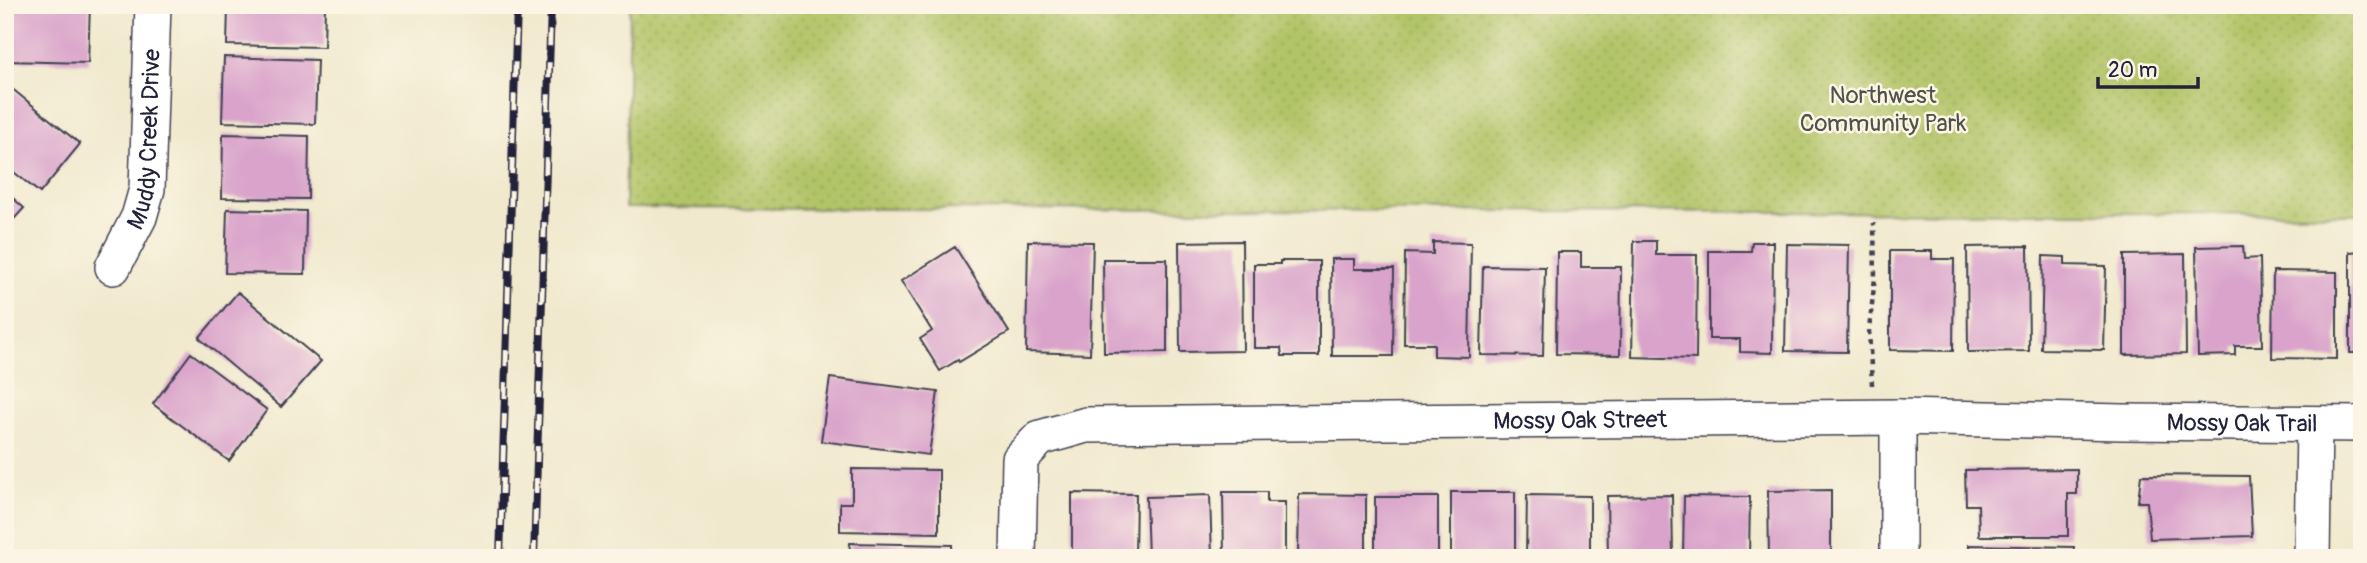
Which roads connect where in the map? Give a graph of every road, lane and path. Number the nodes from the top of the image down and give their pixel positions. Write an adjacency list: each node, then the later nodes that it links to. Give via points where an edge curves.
1 (153, 5): 3 (street, Muddy Creek Drive, via 147,189 139,217)
2 (1874, 223): 4 (path, via 1875,278 1869,330)
3 (113, 267)
4 (1872, 386)
5 (1898, 417): 6 (street, Mossy Oak Street); 9 (street, Mossy Oak Street, via 1086,425 1040,438 1020,459); 10 (street)
6 (2123, 422): 7 (street, Mossy Oak Trail)
7 (2314, 424): 8 (street, Mossy Oak Trail); 11 (street)
8 (2362, 424)
9 (1018, 558)
10 (1898, 558)
11 (2312, 558)

